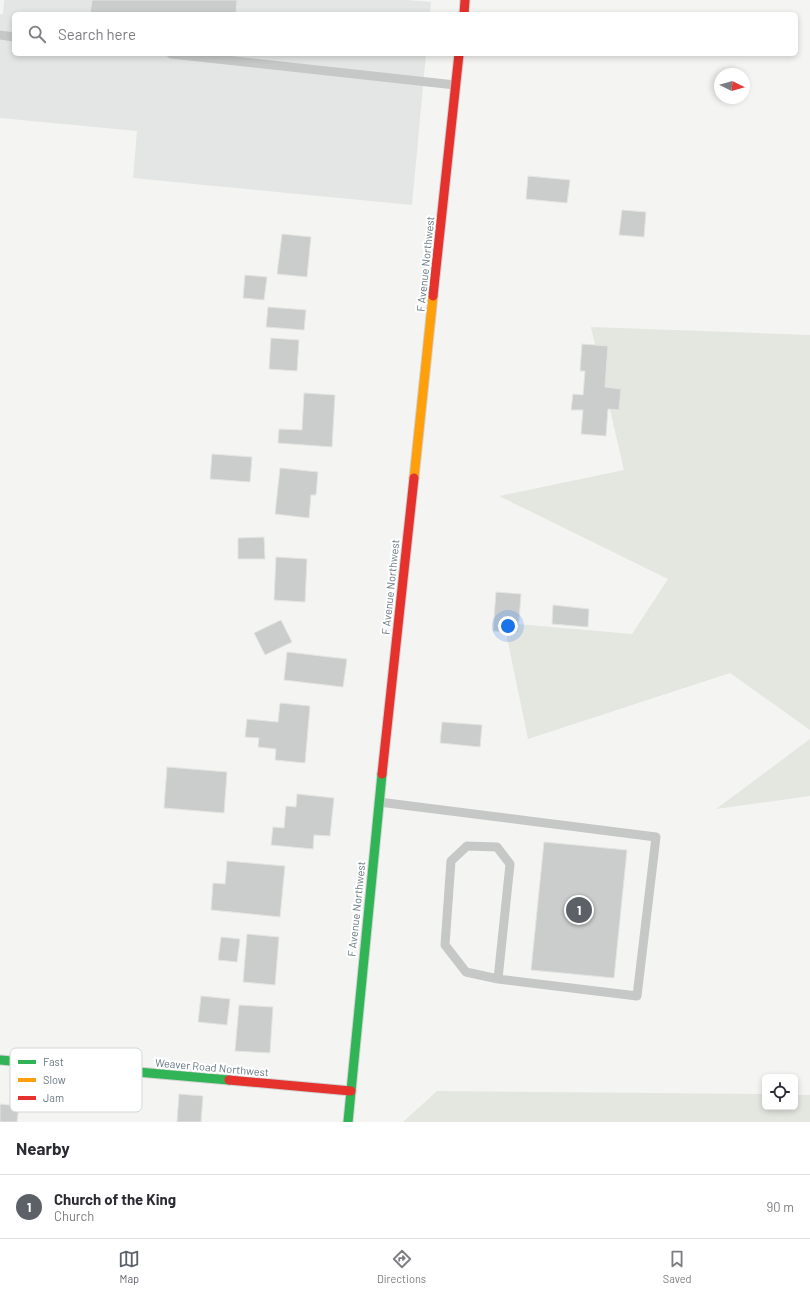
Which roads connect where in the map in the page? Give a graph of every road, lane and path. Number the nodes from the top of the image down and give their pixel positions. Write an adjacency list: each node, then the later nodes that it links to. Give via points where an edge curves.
1 (465, 0): 2 (main road)
2 (464, 12)
3 (0, 35): 4 (lane)
4 (12, 37)
5 (189, 56): 7 (lane)
6 (459, 56): 7 (main road, F Avenue Northwest)
7 (455, 85): 8 (main road, F Avenue Northwest)
8 (379, 802): 9 (lane, via 656,837 637,996); 13 (main road, F Avenue Northwest)
9 (498, 979): 9 (lane, via 510,864 497,847 467,846 452,861 445,946 466,972)
10 (0, 1060): 11 (main road, Weaver Road Northwest)
11 (10, 1061)
12 (142, 1073): 13 (main road, Weaver Road Northwest)
13 (351, 1091): 14 (main road, F Avenue Northwest)
14 (348, 1122)

